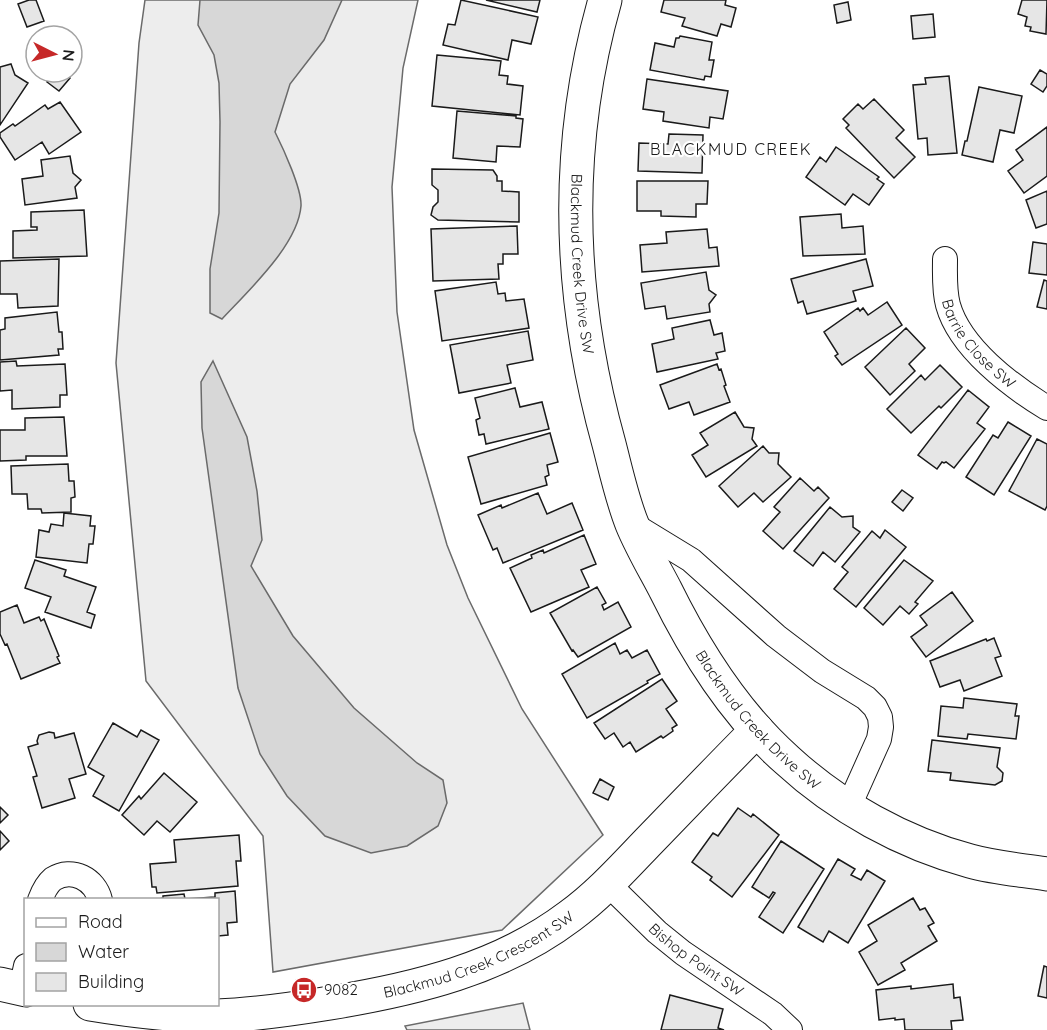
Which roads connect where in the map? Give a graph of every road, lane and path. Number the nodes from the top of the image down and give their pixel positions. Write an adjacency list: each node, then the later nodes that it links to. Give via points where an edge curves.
1 (605, 0): 4 (street, Blackmud Creek Drive SW, via 580,121 574,223 577,278 591,377)
2 (945, 259): 3 (street, Barrie Close SW, via 948,304 965,338 1007,380)
3 (1047, 408)
4 (632, 524): 5 (street, Blackmud Creek Drive SW, via 690,639); 6 (street, via 691,560 776,636 875,706 882,728)
5 (757, 730): 6 (street, Blackmud Creek Drive SW, via 787,761); 8 (street, Blackmud Creek Crescent SW)
6 (849, 806): 7 (street, Blackmud Creek Drive SW, via 904,837 942,852 973,862)
7 (1047, 873)
8 (608, 883): 12 (street, Blackmud Creek Crescent SW, via 556,926 505,956 459,974 356,999); 13 (street, Bishop Point SW, via 657,932)
9 (41, 898): 10 (street, via 46,886 67,874 90,882)
10 (100, 898)
11 (99, 1006): 12 (street, Blackmud Creek Crescent SW)
12 (217, 1023)
13 (790, 1030)

